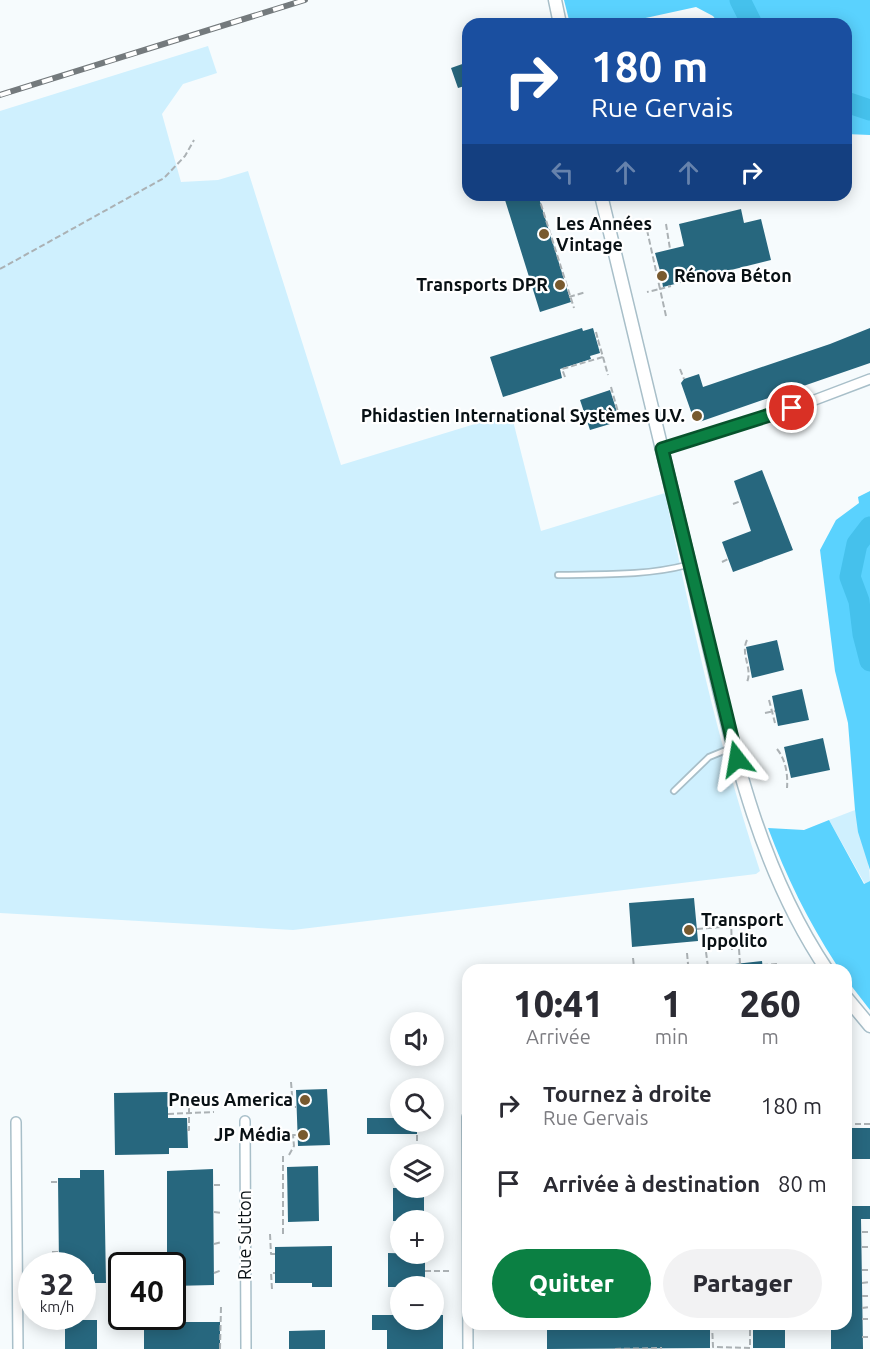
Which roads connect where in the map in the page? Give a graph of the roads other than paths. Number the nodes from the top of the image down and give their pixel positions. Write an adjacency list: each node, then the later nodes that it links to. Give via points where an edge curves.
1 (555, 0): 2 (street)
2 (559, 18)
3 (602, 201): 5 (street)
4 (870, 379): 5 (street)
5 (662, 449): 6 (street)
6 (690, 564): 7 (lane, via 637,574); 8 (street)
7 (558, 575)
8 (734, 747): 9 (lane, via 709,757); 10 (street, via 766,855 792,912)
9 (674, 791)
10 (823, 964)
11 (852, 1004): 12 (street)
12 (870, 1026)
13 (245, 1121): 17 (street, Rue Sutton)
14 (16, 1122): 16 (street)
15 (468, 1330): 18 (street)
16 (18, 1349)
17 (246, 1349)
18 (468, 1349)

